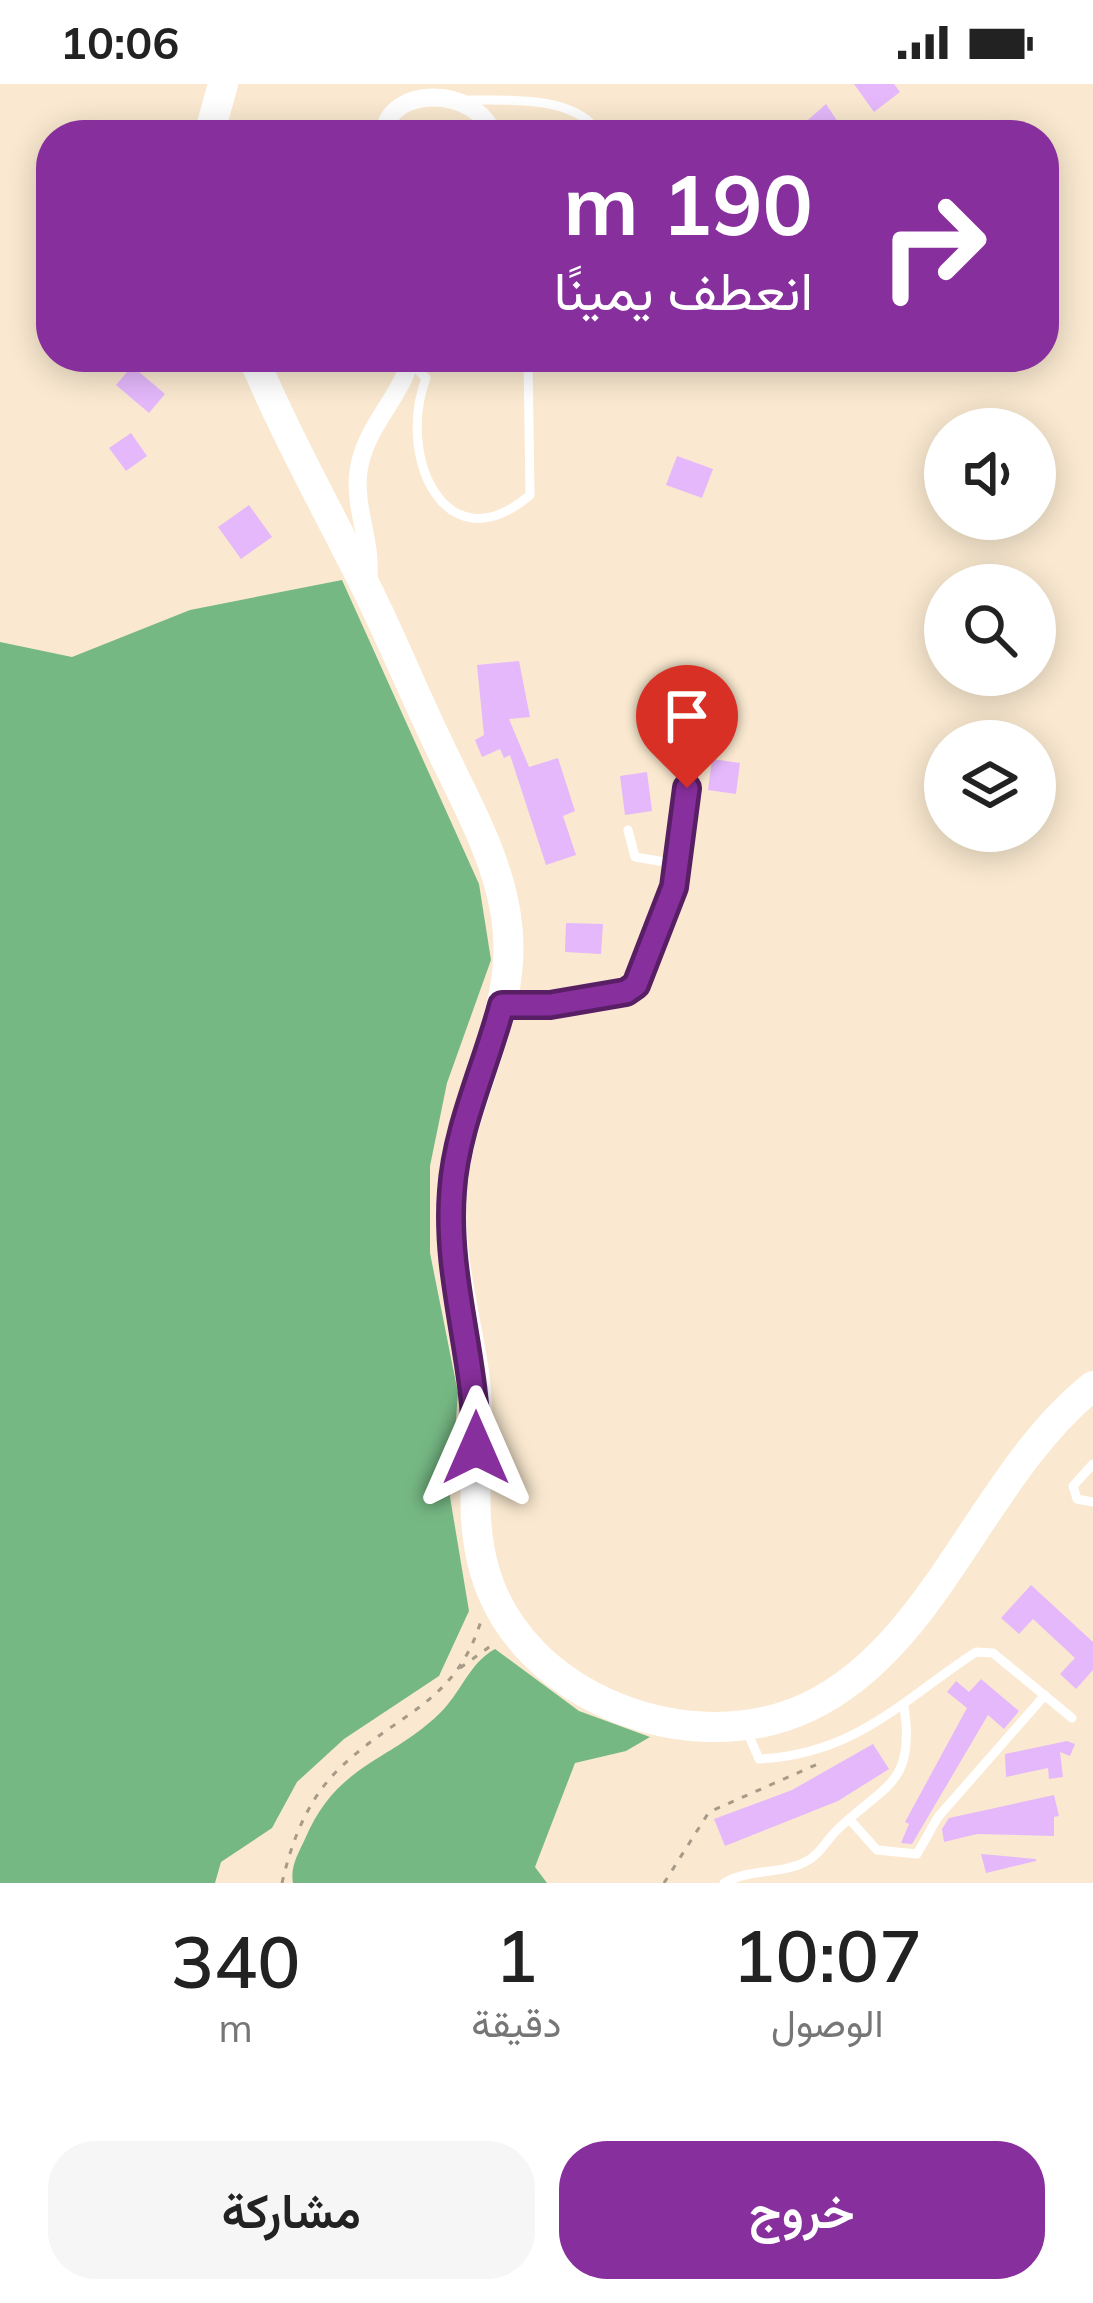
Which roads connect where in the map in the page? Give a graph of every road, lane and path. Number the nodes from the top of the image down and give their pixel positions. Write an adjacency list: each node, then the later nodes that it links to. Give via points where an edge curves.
1 (224, 84): 3 (main road)
2 (464, 100): 4 (street, via 418,93 397,101); 5 (street); 6 (lane, via 567,109)
3 (213, 120)
4 (385, 120)
5 (485, 120)
6 (588, 120)
7 (261, 372): 11 (main road)
8 (406, 372): 11 (street, via 370,427 358,474 372,551)
9 (421, 372): 10 (lane, via 426,378 413,422 421,471 454,511 478,516 530,495)
10 (528, 372)
11 (368, 590): 15 (main road, via 488,854 507,919)
12 (687, 788): 14 (lane)
13 (628, 830): 14 (lane, via 635,857)
14 (677, 864): 15 (lane, via 668,907 631,989)
15 (502, 1005): 19 (main road, via 452,1190 454,1278 476,1395 476,1531)
16 (1093, 1386): 25 (main road, via 1045,1428 877,1659 802,1711)
17 (1093, 1465): 18 (lane, via 1073,1486 1077,1498)
18 (1093, 1502)
19 (491, 1589): 20 (main road); 21 (path)
20 (523, 1639): 21 (path, via 500,1640); 25 (main road, via 581,1690 618,1709 695,1727)
21 (458, 1669): 28 (path, via 437,1698 336,1771 300,1823)
22 (1045, 1695): 23 (lane, via 993,1653 976,1652); 24 (lane); 27 (lane, via 938,1817 916,1854 878,1850)
23 (904, 1707): 25 (lane, via 788,1757 759,1759); 27 (lane, via 903,1761 890,1787)
24 (1072, 1718)
25 (744, 1724)
26 (837, 1754): 29 (path, via 709,1812)
27 (850, 1820): 30 (lane, via 803,1864)
28 (282, 1883)
29 (664, 1883)
30 (724, 1883)

